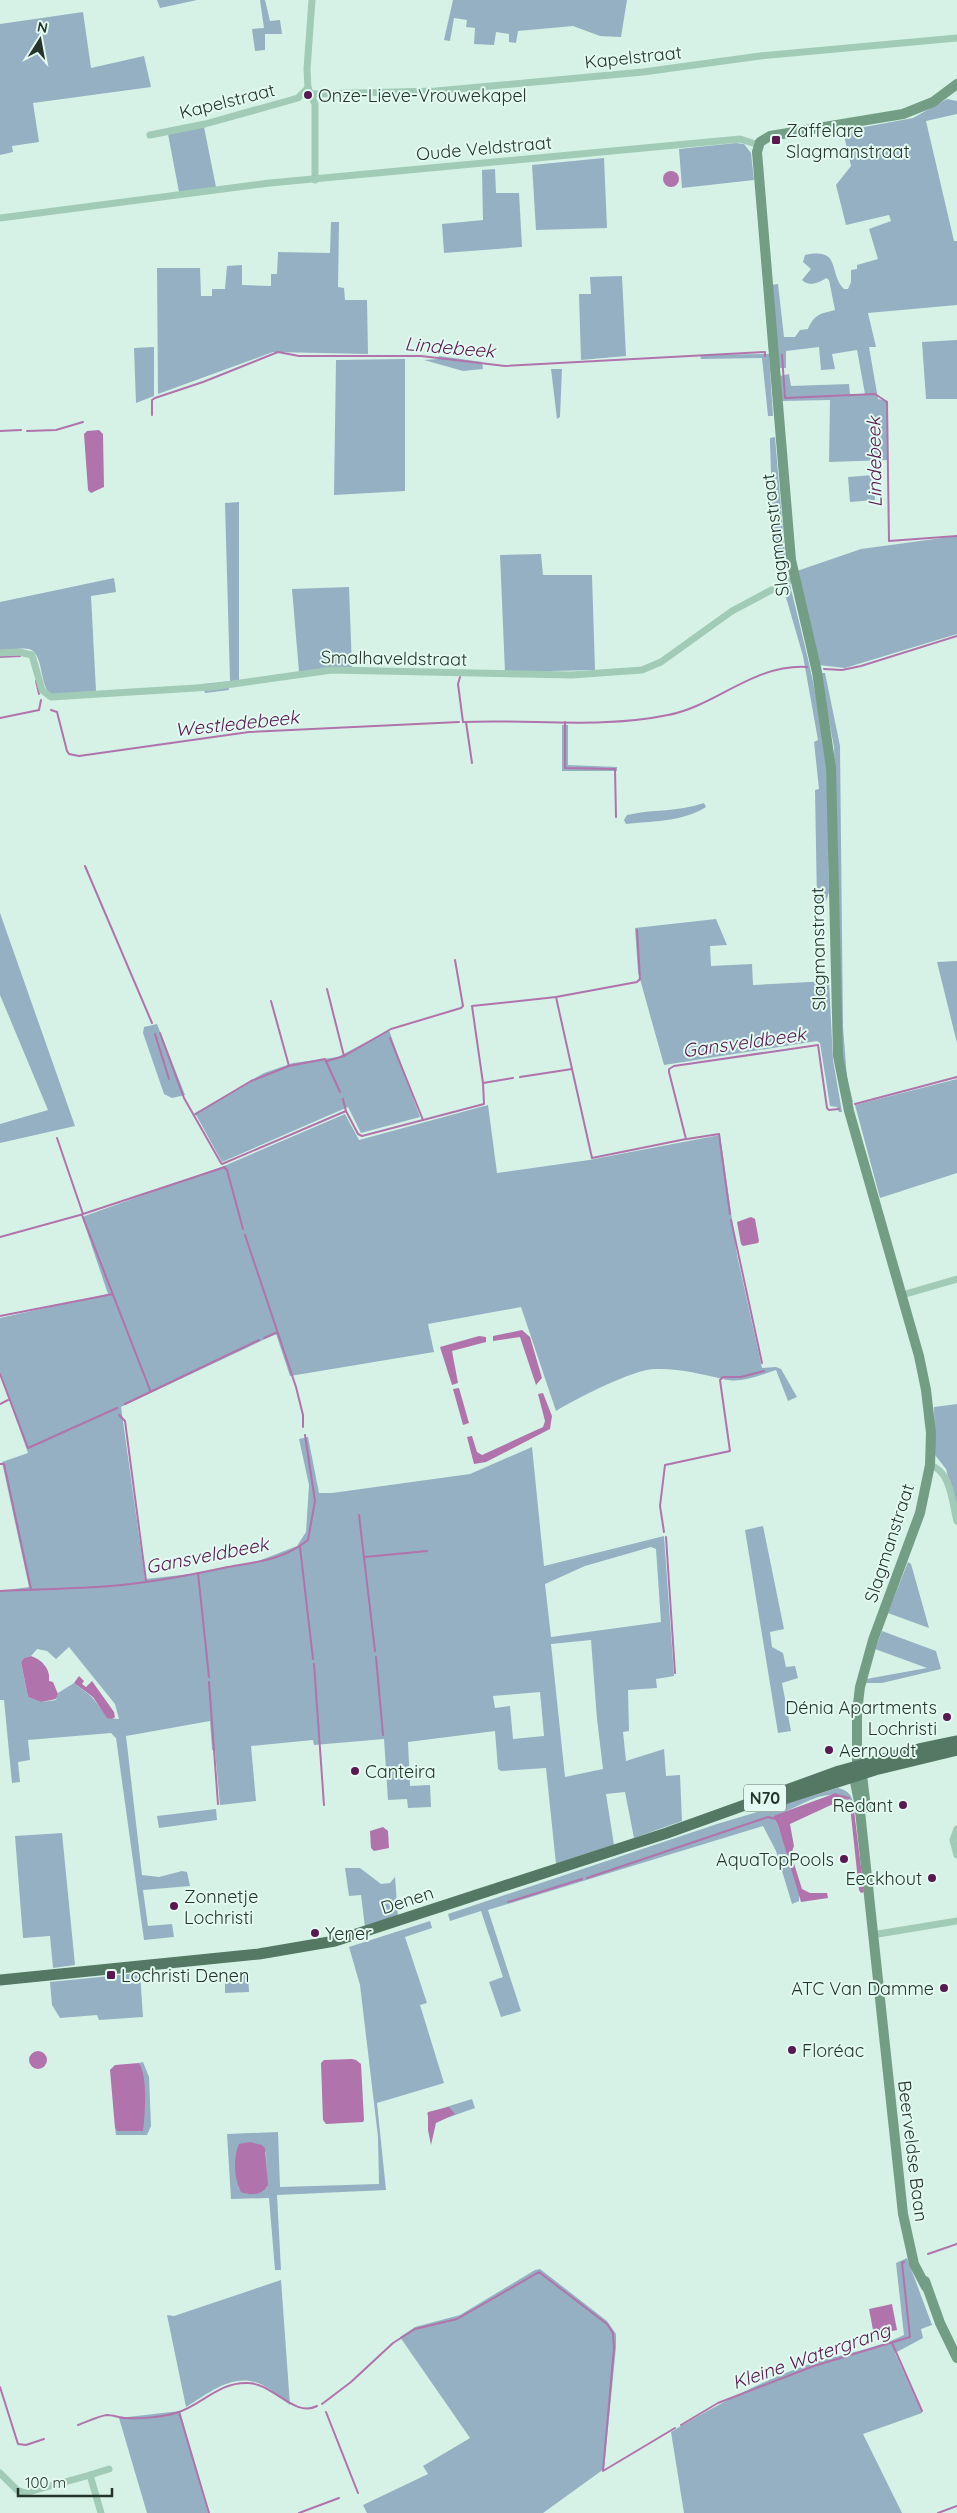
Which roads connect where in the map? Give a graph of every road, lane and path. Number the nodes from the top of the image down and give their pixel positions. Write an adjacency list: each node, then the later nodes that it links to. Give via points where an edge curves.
1 (312, 0): 4 (street, via 307,69)
2 (957, 38): 4 (street, Kapelstraat, via 436,91)
3 (955, 88): 6 (main road, via 916,110 770,136)
4 (310, 91): 5 (street, Kapelstraat, via 288,101); 7 (street, via 315,104)
5 (150, 135)
6 (759, 144): 7 (street, Oude Veldstraat, via 740,140); 9 (main road, Slagmanstraat, via 757,156)
7 (315, 180): 8 (street, Oude Veldstraat)
8 (0, 218)
9 (794, 578): 10 (street, Smalhaveldstraat, via 732,611 661,662 642,670 563,675 332,670 212,687 51,697 42,690 32,655 19,652); 12 (main road, Slagmanstraat, via 817,672 829,751 838,1056 849,1111)
10 (0, 654)
11 (957, 1280): 12 (street)
12 (902, 1295): 13 (main road, Slagmanstraat, via 926,1390 931,1433)
13 (930, 1465): 14 (street, via 940,1469 945,1476); 17 (main road, Slagmanstraat, via 918,1520 864,1667 857,1712)
14 (957, 1521)
15 (957, 1741): 17 (main road, Denen / N70)
16 (957, 1750): 17 (main road, N70)
17 (858, 1773): 21 (main road, Beerveldse Baan); 22 (main road, Denen / N70, via 722,1819 667,1833 318,1945)
18 (957, 1829): 19 (street, via 953,1840)
19 (957, 1855)
20 (957, 1921): 21 (street)
21 (875, 1935): 23 (main road, Beerveldse Baan, via 913,2237 926,2287)
22 (0, 1980)
23 (957, 2358)
24 (109, 2469): 26 (street)
25 (0, 2473): 26 (street, via 17,2490 25,2493)
26 (90, 2475): 27 (street)
27 (101, 2513)

